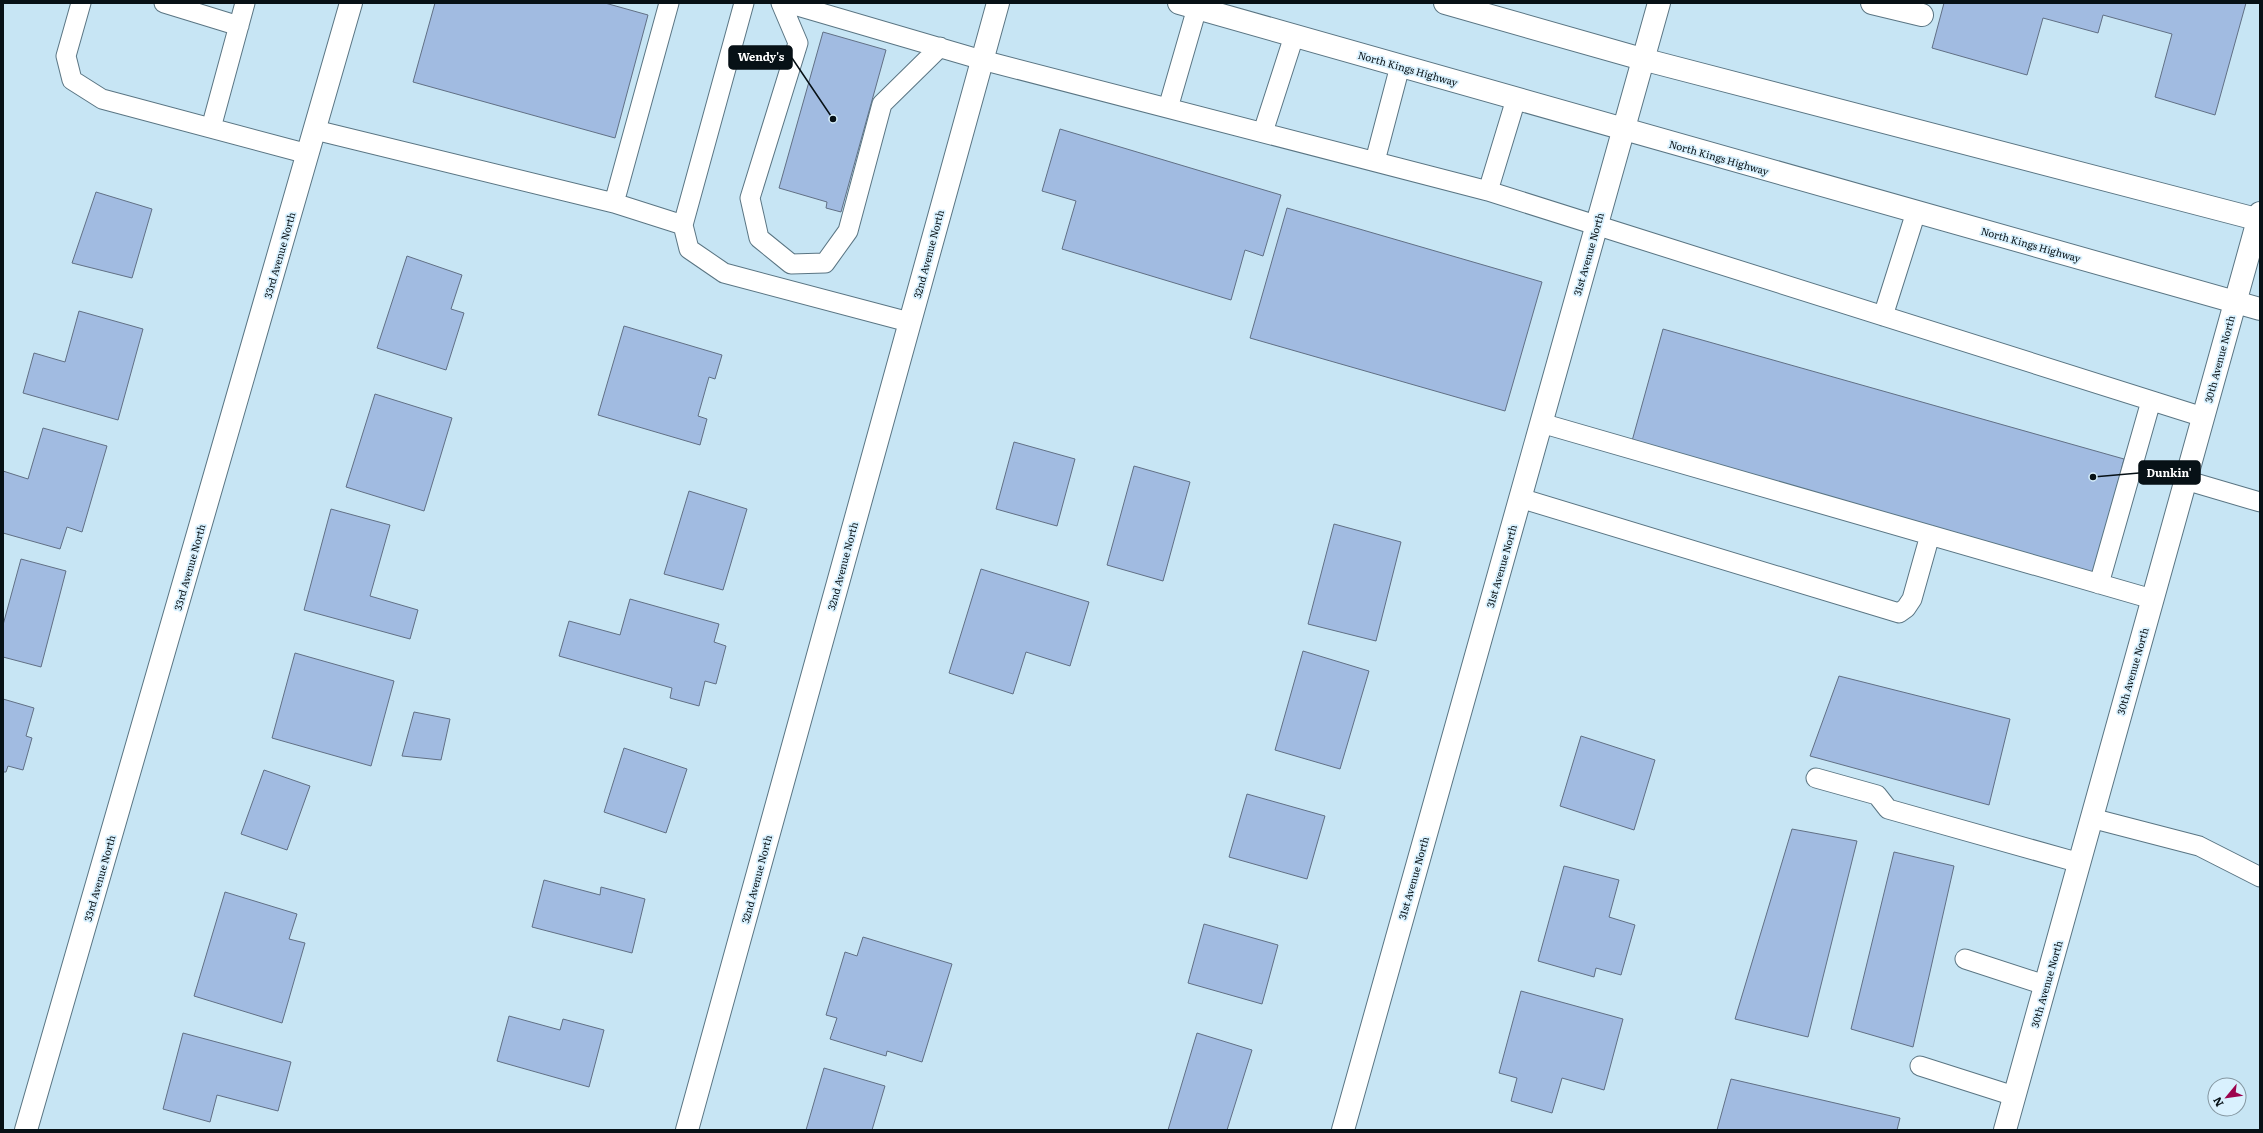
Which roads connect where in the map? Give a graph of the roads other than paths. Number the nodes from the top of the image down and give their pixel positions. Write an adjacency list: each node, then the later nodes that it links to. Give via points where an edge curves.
1 (81, 3): 23 (lane, via 66,56 72,80 102,99)
2 (164, 3): 15 (lane)
3 (245, 3): 15 (lane)
4 (351, 3): 24 (street, 33rd Avenue North)
5 (669, 3): 30 (lane)
6 (744, 3): 34 (lane)
7 (781, 3): 35 (lane, via 798,43 750,198 759,238)
8 (787, 3): 17 (lane)
9 (998, 3): 19 (street, 32nd Avenue North)
10 (1445, 3): 18 (street)
11 (1659, 3): 18 (street, 31st Avenue North)
12 (1872, 3): 14 (street)
13 (1188, 6): 16 (street, North Kings Highway); 22 (lane)
14 (1922, 15)
15 (239, 26): 23 (lane)
16 (1294, 36): 20 (street, North Kings Highway); 26 (lane)
17 (940, 47): 19 (lane); 35 (lane, via 882,104 848,230 825,263)
18 (1642, 59): 25 (street, 31st Avenue North); 32 (street)
19 (982, 60): 22 (lane); 40 (street, 32nd Avenue North)
20 (1400, 66): 21 (street, North Kings Highway); 28 (lane)
21 (1516, 99): 25 (street, North Kings Highway); 29 (lane)
22 (1168, 108): 26 (lane)
23 (211, 128): 27 (lane)
24 (315, 130): 27 (street, 33rd Avenue North); 30 (lane)
25 (1623, 130): 31 (street, North Kings Highway); 33 (street, 31st Avenue North)
26 (1263, 132): 28 (lane)
27 (308, 154): 58 (street, 33rd Avenue North)
28 (1375, 161): 29 (lane)
29 (1488, 191): 33 (lane)
30 (614, 203): 34 (lane)
31 (1916, 212): 37 (street, North Kings Highway); 39 (lane)
32 (2259, 217): 37 (street, 30th Avenue North)
33 (1597, 224): 39 (lane); 43 (street, 31st Avenue North)
34 (683, 225): 36 (lane, via 689,249 724,274)
35 (791, 264): 36 (lane)
36 (786, 289): 40 (lane)
37 (2234, 302): 38 (street, North Kings Highway); 42 (street, 30th Avenue North)
38 (2260, 309)
39 (1883, 316): 41 (lane)
40 (909, 322): 59 (street, 32nd Avenue North)
41 (2151, 401): 42 (lane); 48 (lane)
42 (2203, 417): 44 (street, 30th Avenue North)
43 (1541, 422): 45 (street, 31st Avenue North); 47 (lane)
44 (2185, 480): 46 (lane); 49 (street, 30th Avenue North)
45 (1520, 498): 47 (lane, via 1899,613 1912,599); 60 (street, 31st Avenue North)
46 (2260, 502)
47 (1930, 535): 48 (lane)
48 (2099, 584): 49 (lane)
49 (2152, 599): 51 (street, 30th Avenue North)
50 (1816, 778): 52 (lane, via 1877,795 1888,808)
51 (2091, 818): 52 (street, 30th Avenue North); 53 (lane, via 2199,846)
52 (2080, 863): 55 (street, 30th Avenue North)
53 (2260, 877)
54 (1965, 959): 55 (lane)
55 (2046, 985): 57 (street, 30th Avenue North)
56 (1920, 1066): 57 (lane)
57 (2014, 1096): 61 (street, 30th Avenue North)
58 (26, 1130)
59 (686, 1130)
60 (1343, 1130)
61 (2005, 1130)

